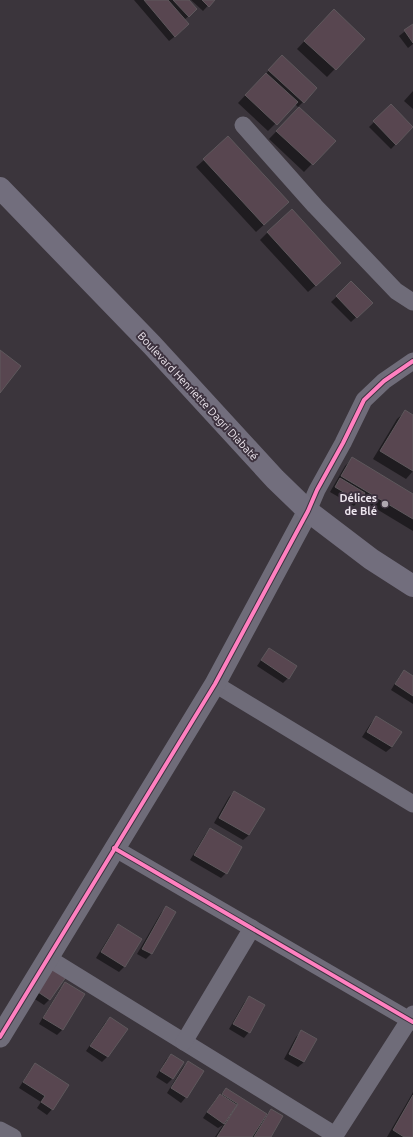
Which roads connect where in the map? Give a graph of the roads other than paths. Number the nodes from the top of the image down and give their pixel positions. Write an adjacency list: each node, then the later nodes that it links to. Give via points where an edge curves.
1 (243, 125): 3 (street, via 396,291)
2 (0, 188): 5 (main road, Boulevard Henriette Dagri Diabaté)
3 (413, 302)
4 (413, 361): 5 (street, via 384,381 364,400)
5 (308, 511): 6 (main road, Boulevard Henriette Dagri Diabaté, via 370,560); 7 (street)
6 (413, 586)
7 (214, 684): 8 (street); 9 (street)
8 (413, 804)
9 (114, 848): 10 (street); 11 (street)
10 (252, 928): 12 (street); 14 (street)
11 (48, 958): 13 (street); 14 (street)
12 (412, 1018): 16 (street)
13 (0, 1037)
14 (184, 1042): 16 (street)
15 (0, 1130): 17 (street)
16 (335, 1136)
17 (13, 1137)

